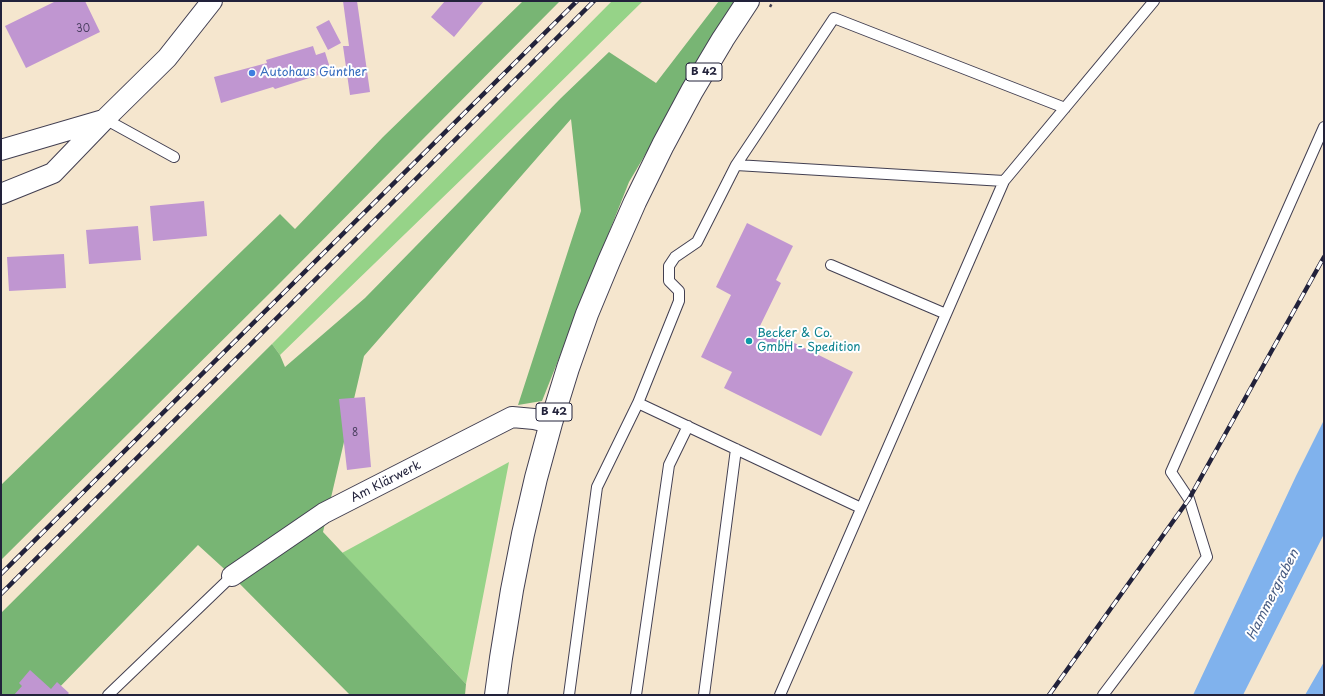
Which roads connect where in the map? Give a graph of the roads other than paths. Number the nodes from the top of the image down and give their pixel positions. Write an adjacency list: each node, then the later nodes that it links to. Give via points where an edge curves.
1 (212, 1): 5 (street, via 166,58)
2 (748, 1): 15 (main road, B 42, via 692,91 635,202 588,314)
3 (1154, 1): 4 (lane)
4 (1065, 108): 9 (lane, via 834,18); 10 (lane)
5 (105, 119): 7 (street); 8 (lane); 11 (street, via 54,173)
6 (1324, 127): 26 (lane, via 1172,472 1189,499 1207,557)
7 (1, 150)
8 (174, 157)
9 (736, 164): 10 (lane); 14 (lane, via 697,242 675,257 670,266 669,281 679,291 679,301)
10 (1004, 181): 13 (lane)
11 (1, 194)
12 (831, 265): 13 (lane)
13 (946, 314): 18 (lane)
14 (638, 403): 16 (lane); 22 (lane, via 597,488)
15 (551, 423): 19 (street, Am Klärwerk, via 512,417 324,513); 21 (main road, B 42, via 523,534)
16 (688, 426): 17 (lane); 23 (lane, via 669,465)
17 (736, 449): 18 (lane); 24 (lane)
18 (861, 508): 25 (lane)
19 (232, 576): 20 (lane)
20 (108, 695)
21 (496, 695)
22 (569, 695)
23 (636, 695)
24 (704, 695)
25 (780, 695)
26 (1103, 695)

